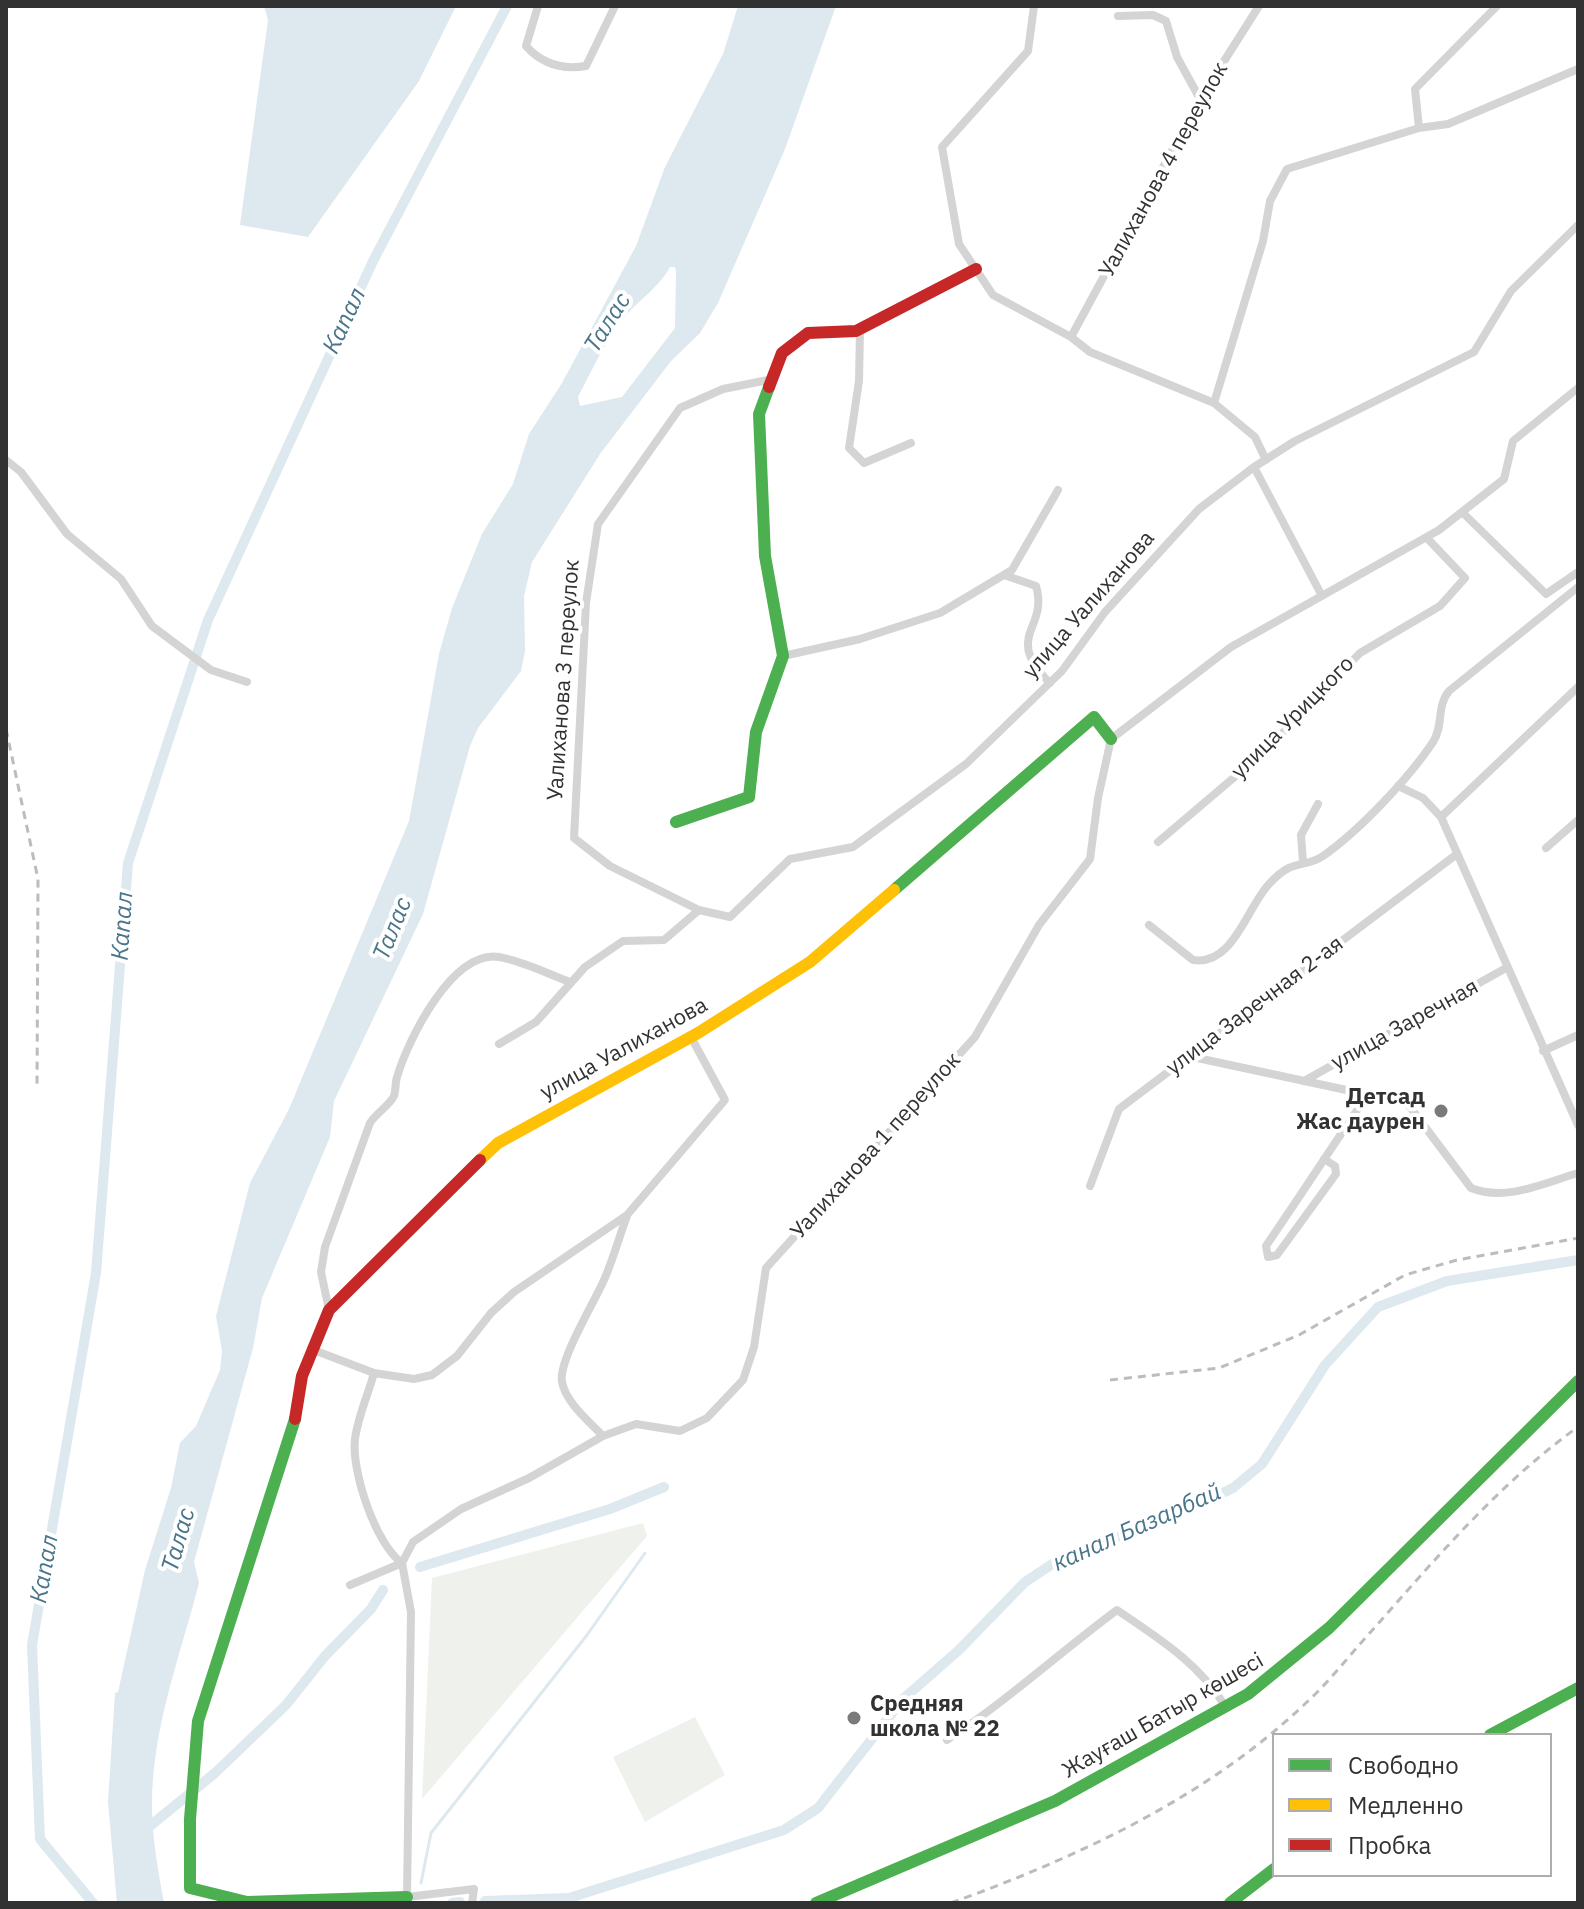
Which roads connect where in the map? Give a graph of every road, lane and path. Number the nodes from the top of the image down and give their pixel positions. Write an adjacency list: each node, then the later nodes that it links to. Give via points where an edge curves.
1 (538, 6): 2 (street, via 526,46 537,59 557,66 586,66)
2 (615, 6)
3 (1034, 6): 11 (street, via 1028,51 942,147 959,244)
4 (1259, 6): 8 (street, Уалиханова 4 переулок)
5 (1497, 6): 9 (street, via 1415,89)
6 (1118, 16): 8 (street, via 1153,15 1166,21 1177,57)
7 (1578, 69): 9 (street, via 1448,124)
8 (1200, 99): 13 (street, Уалиханова 4 переулок)
9 (1419, 128): 16 (street, via 1287,169 1270,201)
10 (1578, 225): 19 (street, улица Уалиханова, via 1511,291 1474,352)
11 (976, 269): 12 (street); 13 (street, via 993,295)
12 (860, 328): 14 (street, via 808,333 782,353); 17 (street, via 849,448 864,463)
13 (1071, 337): 16 (street, via 1090,352)
14 (773, 379): 28 (street, via 759,414 765,556); 42 (street, Уалиханова 3 переулок, via 723,389 680,408 598,524 586,603 574,838 610,866)
15 (1578, 388): 22 (street, via 1513,441 1504,479)
16 (1214, 403): 19 (street, via 1255,437)
17 (911, 443)
18 (6, 460): 29 (street, via 67,534 121,579 152,626 211,670)
19 (1266, 460): 20 (street, улица Уалиханова)
20 (1254, 467): 27 (street); 30 (street, улица Уалиханова, via 1199,509 1105,612)
21 (1058, 490): 25 (street, via 1012,570)
22 (1462, 512): 23 (street); 24 (street, via 1546,594)
23 (1427, 538): 27 (street); 38 (street, улица Урицкого, via 1465,578 1440,606 1360,653 1264,752)
24 (1578, 572)
25 (1004, 575): 28 (street, via 940,613); 30 (street, via 1036,586 1040,600 1026,641 1032,665)
26 (1578, 587): 33 (street, via 1449,691 1442,700 1440,729)
27 (1322, 596): 32 (street, via 1231,647)
28 (783, 656): 37 (street, via 756,732 749,797)
29 (247, 682)
30 (1050, 683): 42 (street, улица Уалиханова, via 966,764 853,847 790,859 730,917)
31 (1578, 687): 35 (street)
32 (1111, 739): 47 (street, улица Уалиханова, via 1094,717 810,962); 64 (street, Уалиханова 1 переулок, via 1090,859 1039,925 975,1037 766,1268 754,1347 743,1380 707,1418 680,1431 636,1424)
33 (1398, 786): 35 (street, улица Заречная, via 1423,798); 41 (street, via 1322,856)
34 (1318, 804): 41 (street, via 1301,835)
35 (1441, 817): 40 (street, улица Заречная)
36 (1578, 820): 39 (street)
37 (676, 822)
38 (1158, 842)
39 (1546, 848)
40 (1457, 854): 44 (street, улица Заречная); 50 (street, улица Заречная 2-ая)
41 (1303, 861): 43 (street, via 1280,871 1262,891 1239,934 1209,960 1193,960)
42 (699, 910): 45 (street, via 664,940 623,941)
43 (1149, 925)
44 (1506, 968): 49 (street, улица Заречная); 51 (street, улица Заречная)
45 (570, 982): 48 (street, via 536,1022); 60 (street, via 498,957 480,959 458,971 440,993 409,1046 394,1096 370,1123 325,1247 321,1272)
46 (1578, 1035): 49 (street)
47 (691, 1037): 59 (street, via 725,1100); 60 (street, улица Уалиханова, via 498,1143)
48 (499, 1044)
49 (1543, 1051): 53 (street, улица Заречная)
50 (1188, 1056): 51 (street, улица Заречная); 56 (street, улица Заречная 2-ая, via 1119,1109)
51 (1303, 1081): 52 (street, улица Заречная)
52 (1367, 1095): 54 (street, улица Заречная); 55 (street, улица Заречная, via 1415,1109 1471,1188 1515,1191)
53 (1578, 1125)
54 (1324, 1159): 57 (street, улица Заречная); 58 (street, via 1335,1166 1336,1174)
55 (1578, 1173)
56 (1090, 1186)
57 (1300, 1196): 58 (street); 58 (street, улица Заречная, via 1266,1246 1268,1257 1277,1255)
58 (1313, 1206)
59 (627, 1215): 62 (street, via 514,1292 445,1367 414,1379); 64 (street, via 563,1371 568,1398)
60 (329, 1310): 61 (street, улица Уалиханова)
61 (311, 1349): 62 (street); 72 (street, улица Уалиханова, via 264,1522 198,1721 190,1888 247,1902)
62 (374, 1373): 65 (street, via 354,1442 364,1496 391,1555)
63 (1578, 1381): 68 (street, Жауғаш Батыр көшесі, via 1329,1628 1289,1664)
64 (603, 1436): 65 (street, Уалиханова 1 переулок, via 428,1528)
65 (402, 1563): 66 (street); 72 (street, via 412,1654)
66 (350, 1585)
67 (1578, 1688): 69 (street)
68 (1225, 1706): 70 (street, via 1178,1652 1117,1610 997,1707); 74 (street, Жауғаш Батыр көшесі, via 1055,1801)
69 (1494, 1733)
70 (947, 1740)
71 (1272, 1871): 75 (street)
72 (407, 1897): 73 (street, via 474,1889)
73 (472, 1903)
74 (816, 1903)
75 (1230, 1903)

